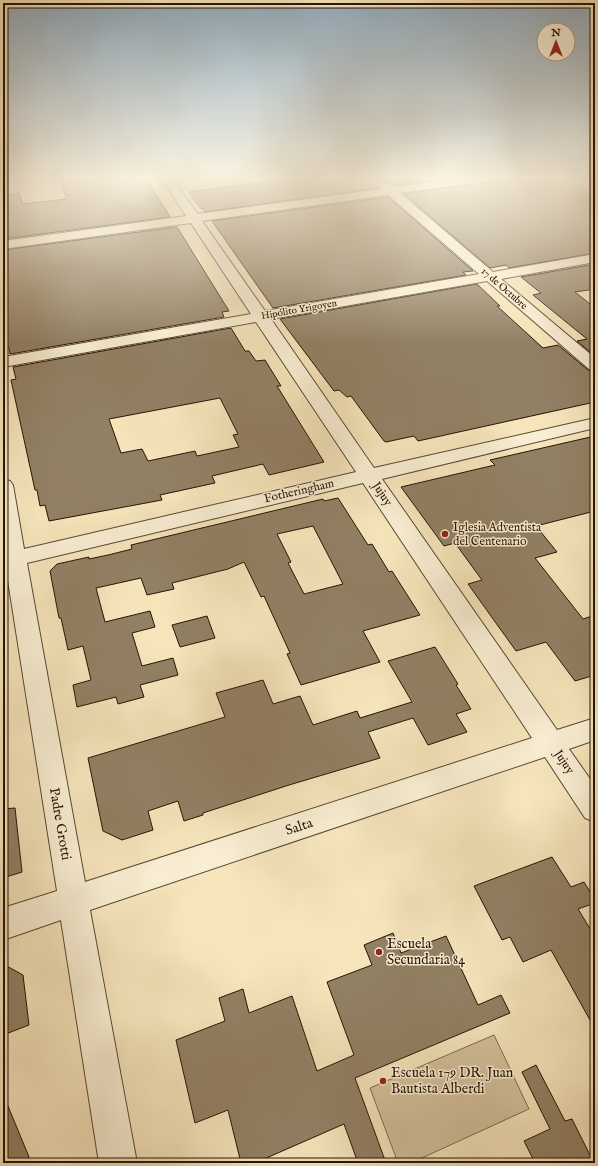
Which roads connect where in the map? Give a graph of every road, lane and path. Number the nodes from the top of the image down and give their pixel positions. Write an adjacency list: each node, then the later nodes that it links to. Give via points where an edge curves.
1 (78, 234): 4 (street)
2 (205, 234): 7 (street, Jujuy)
3 (440, 234): 6 (street, 17 de Octubre)
4 (3, 245)
5 (595, 258): 6 (street, Hipólito Yrigoyen)
6 (490, 277): 7 (street, Hipólito Yrigoyen); 9 (street, 17 de Octubre)
7 (262, 317): 8 (street, Hipólito Yrigoyen); 11 (street, Jujuy)
8 (3, 362)
9 (595, 366)
10 (595, 423): 11 (street, Fotheringham)
11 (368, 475): 13 (street, Fotheringham); 15 (street, Jujuy)
12 (3, 486): 13 (street, Padre Grotti)
13 (9, 560): 17 (street, Padre Grotti)
14 (595, 729): 15 (street, Salta)
15 (552, 744): 16 (street, Jujuy); 17 (street, Salta)
16 (595, 808)
17 (73, 900): 18 (street, Salta); 19 (street, Padre Grotti)
18 (3, 924)
19 (118, 1163)

